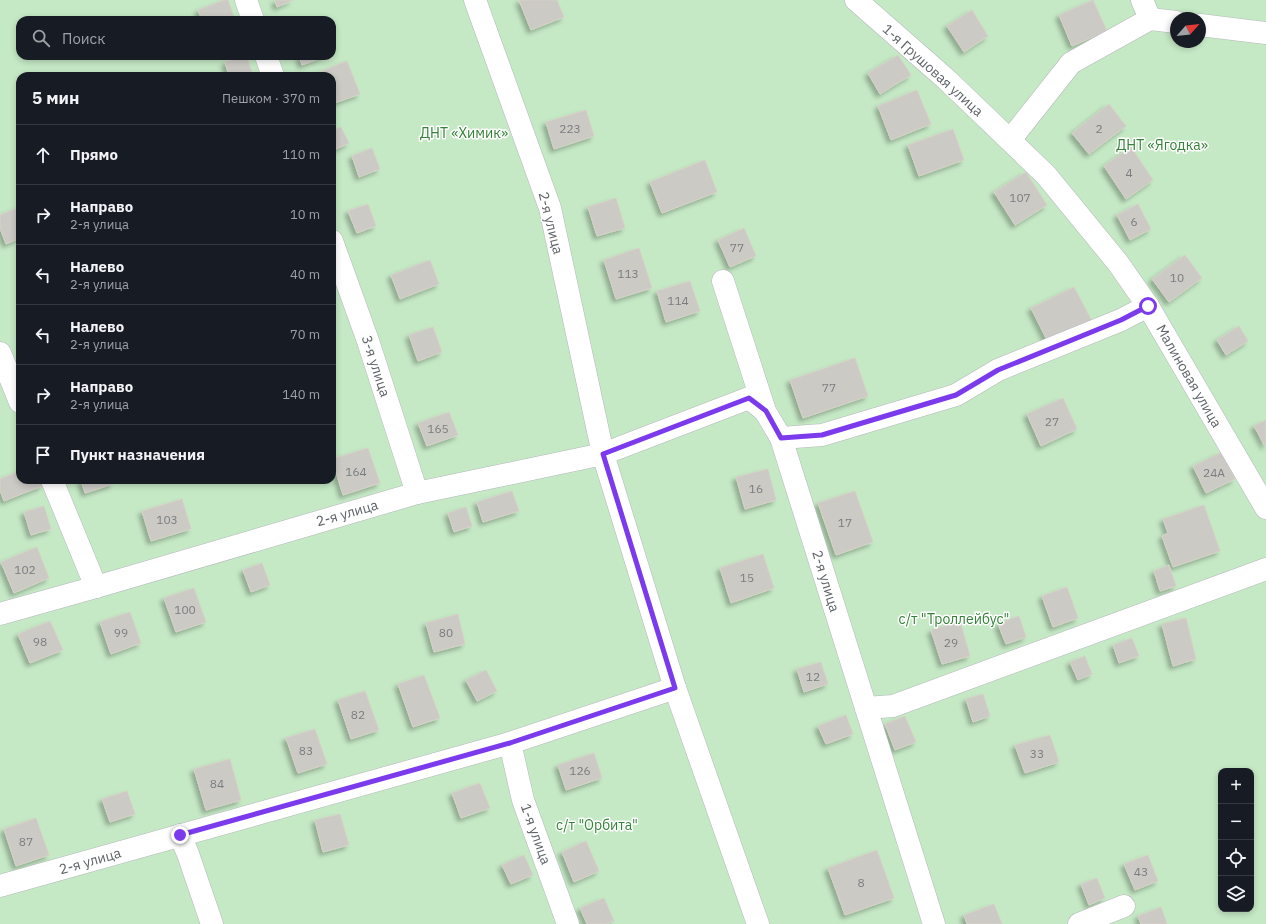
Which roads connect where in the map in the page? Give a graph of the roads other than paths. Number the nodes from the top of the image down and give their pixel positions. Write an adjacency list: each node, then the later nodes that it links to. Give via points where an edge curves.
1 (246, 0): 5 (street)
2 (475, 0): 19 (street, 2-я улица, via 550,208)
3 (856, 0): 11 (street, 1-я Грушовая улица, via 946,79)
4 (1146, 9): 6 (street); 11 (street, via 1071,62)
5 (252, 16)
6 (1170, 19)
7 (1206, 26): 8 (street)
8 (1266, 33)
9 (267, 60): 10 (street)
10 (272, 72)
11 (1010, 140): 14 (street, Малиновая улица, via 1046,175 1118,262)
12 (336, 252): 21 (street, 3-я улица, via 368,341)
13 (723, 281): 17 (street)
14 (1148, 306): 18 (street, via 1121,320 998,370 956,395 822,435); 22 (street, Малиновая улица)
15 (0, 352): 16 (street)
16 (16, 392)
17 (766, 411): 18 (street, 2-я улица); 19 (street, 2-я улица, via 749,398)
18 (781, 438): 27 (street, 2-я улица)
19 (603, 454): 21 (street, 2-я улица); 26 (street, 2-я улица)
20 (54, 484): 24 (street)
21 (417, 493): 24 (street, 2-я улица)
22 (1266, 508)
23 (1266, 569): 27 (street, via 894,706)
24 (96, 587): 25 (street, 2-я улица)
25 (0, 614)
26 (675, 688): 28 (street, 2-я улица); 34 (street, 2-я улица)
27 (866, 708): 35 (street, 2-я улица)
28 (510, 743): 29 (street, 2-я улица); 33 (street, 1-я улица, via 523,800)
29 (180, 835): 30 (street, 2-я улица); 32 (street)
30 (0, 886)
31 (1124, 906): 36 (street)
32 (212, 924)
33 (568, 924)
34 (758, 924)
35 (934, 924)
36 (1079, 924)

